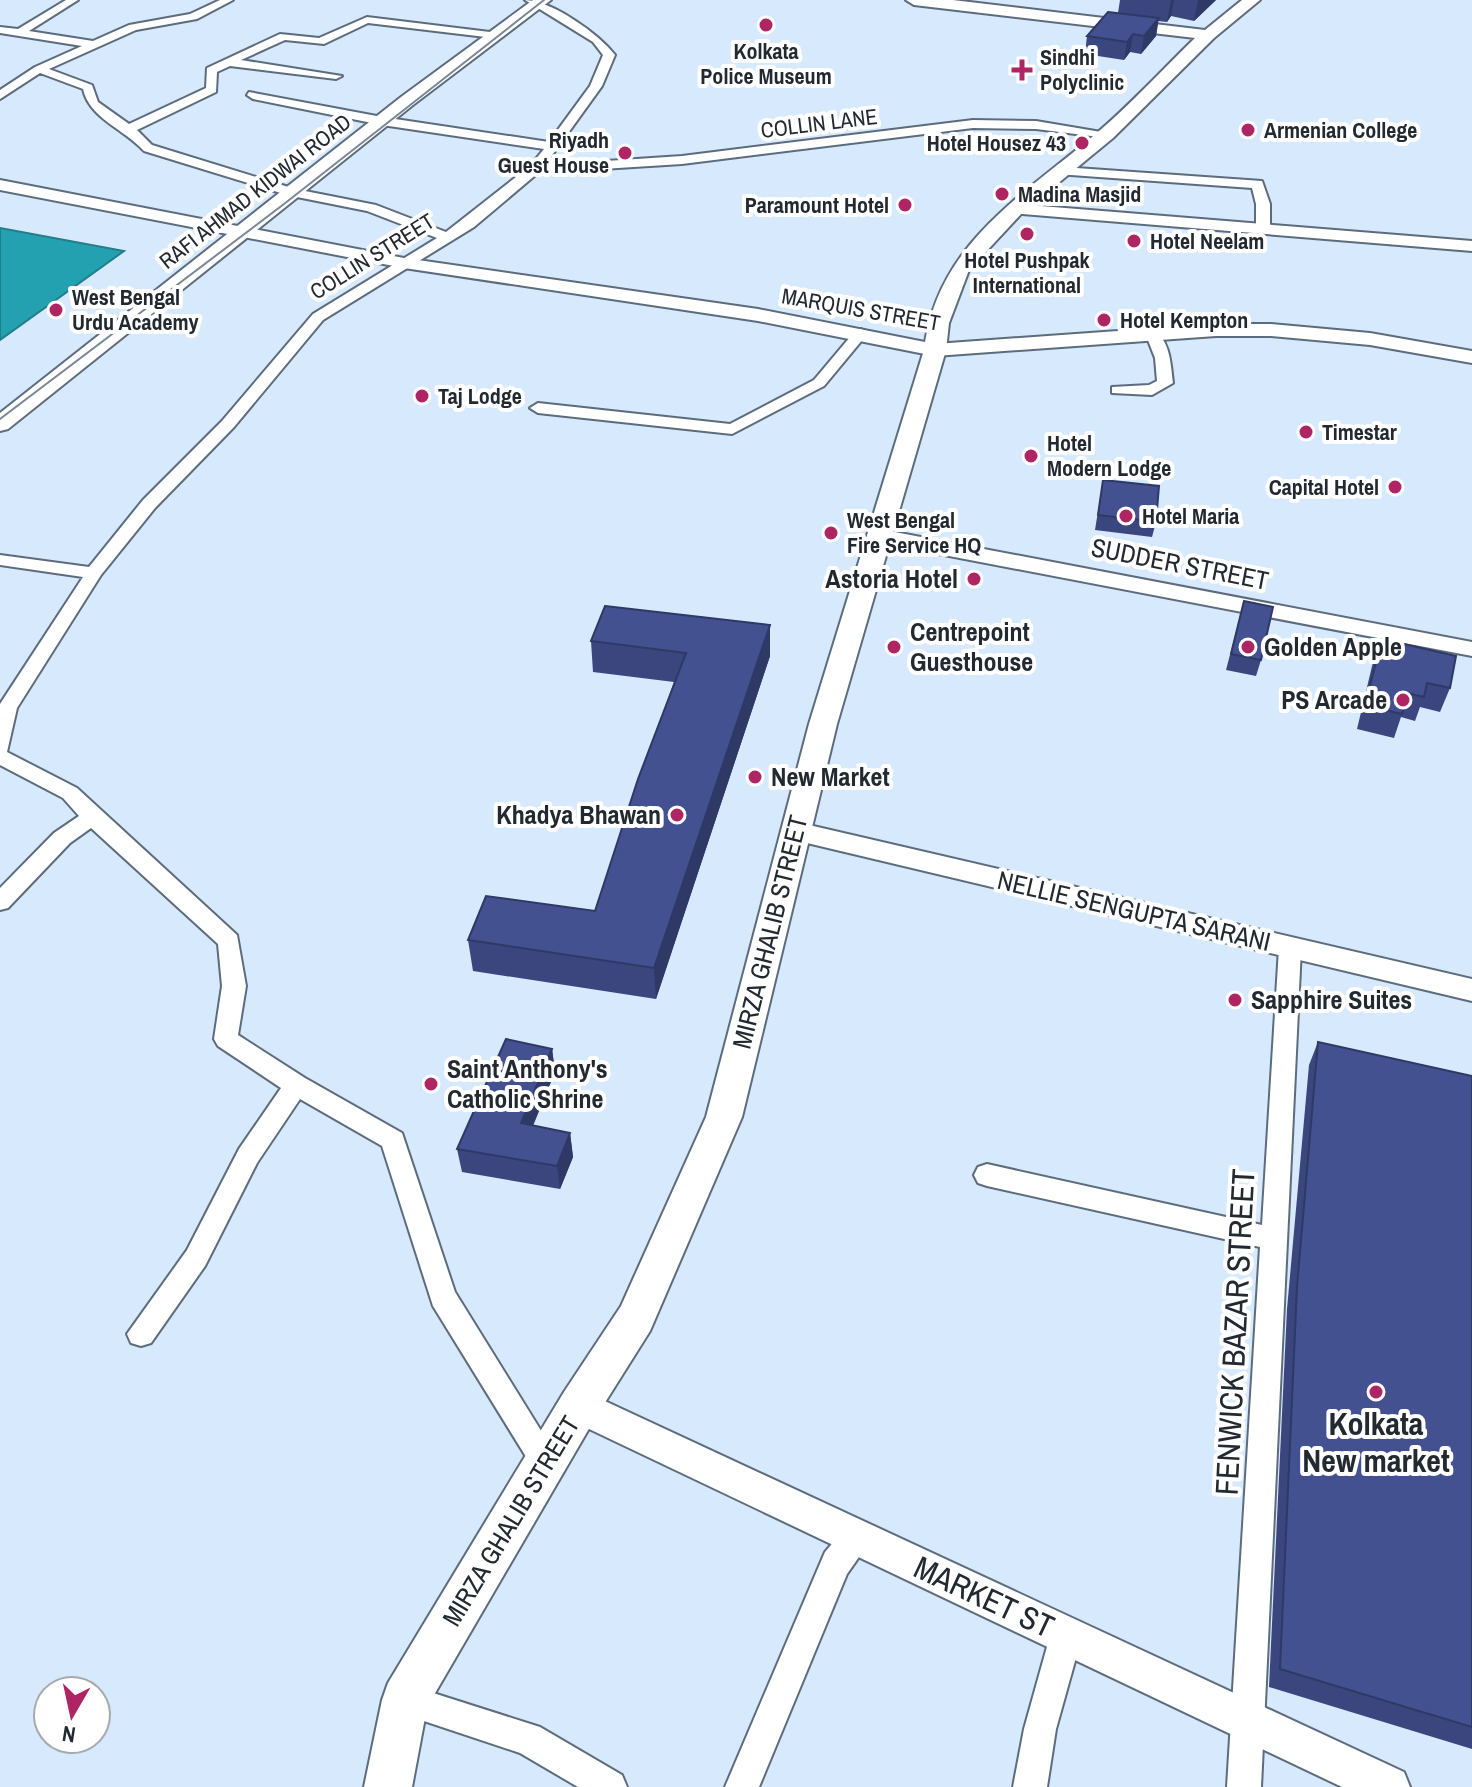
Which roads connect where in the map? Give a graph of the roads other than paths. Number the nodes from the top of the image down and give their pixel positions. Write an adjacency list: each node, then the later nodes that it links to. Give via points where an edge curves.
1 (73, 0): 7 (street)
2 (228, 0): 10 (street, via 193,17 133,27)
3 (914, 0): 9 (main road)
4 (1252, 0): 9 (main road, MIRZA GHALIB STREET)
5 (536, 2): 8 (main road, RAFI AHMAD KIDWAI ROAD); 19 (street, COLLIN STREET, via 597,40 609,55 596,86)
6 (0, 30): 7 (street)
7 (22, 31): 10 (street)
8 (494, 35): 11 (street, via 367,20 320,42 284,36); 16 (main road, RAFI AHMAD KIDWAI ROAD)
9 (1208, 35): 18 (main road, MIRZA GHALIB STREET)
10 (92, 44): 12 (street)
11 (228, 62): 13 (street); 17 (street, via 211,70 212,90)
12 (39, 69): 14 (street); 17 (street, via 88,87 92,104)
13 (336, 76)
14 (0, 95)
15 (253, 95): 16 (street)
16 (382, 121): 19 (street); 23 (main road, RAFI AHMAD KIDWAI ROAD)
17 (126, 130): 23 (street, via 148,148)
18 (1107, 134): 20 (street, COLLIN LANE, via 973,124 682,160); 21 (main road, MIRZA GHALIB STREET)
19 (552, 146): 20 (street, COLLIN STREET)
20 (535, 169): 27 (street, COLLIN STREET)
21 (1062, 171): 24 (main road, MIRZA GHALIB STREET); 25 (street, via 1257,184)
22 (0, 185): 26 (street, MARQUIS STREET)
23 (292, 192): 26 (main road, RAFI AHMAD KIDWAI ROAD); 27 (street, via 371,208)
24 (1015, 209): 25 (street); 32 (main road, MIRZA GHALIB STREET, via 960,268 938,323)
25 (1263, 228): 28 (street)
26 (247, 230): 29 (street, MARQUIS STREET); 36 (main road, RAFI AHMAD KIDWAI ROAD)
27 (447, 237): 29 (street, COLLIN STREET)
28 (1472, 246)
29 (404, 263): 30 (street, MARQUIS STREET); 39 (street, COLLIN STREET, via 318,317 228,424 149,504)
30 (861, 333): 32 (street, MARQUIS STREET); 35 (street, via 819,383 732,429)
31 (1153, 335): 32 (street, MARQUIS STREET); 33 (street, MARQUIS STREET, via 1219,330 1324,334); 34 (street, via 1163,358 1165,383 1152,390)
32 (935, 350): 37 (main road, MIRZA GHALIB STREET)
33 (1472, 357)
34 (1118, 390)
35 (538, 408)
36 (0, 424)
37 (879, 536): 40 (street, SUDDER STREET); 44 (main road, MIRZA GHALIB STREET)
38 (0, 560): 39 (street)
39 (94, 573): 41 (street, COLLIN STREET, via 7,708)
40 (1472, 649)
41 (0, 748)
42 (0, 757): 43 (street, via 70,793)
43 (92, 817): 45 (street, via 62,838); 48 (street, via 229,941 234,986 226,1039)
44 (796, 831): 46 (street, NELLIE SENGUPTA SARANI); 52 (main road, MIRZA GHALIB STREET, via 724,1117 636,1318)
45 (0, 902)
46 (1290, 948): 47 (street, NELLIE SENGUPTA SARANI); 50 (street, FENWICK BAZAR STREET)
47 (1472, 990)
48 (296, 1085): 51 (street, via 248,1156 196,1258); 53 (street, via 393,1140 443,1297)
49 (987, 1175): 50 (street)
50 (1275, 1239): 57 (street, FENWICK BAZAR STREET)
51 (141, 1334)
52 (579, 1406): 53 (main road, MIRZA GHALIB STREET); 54 (street, MARKET ST)
53 (546, 1463): 56 (main road, MIRZA GHALIB STREET)
54 (858, 1537): 55 (street, MARKET ST); 60 (street, via 836,1563)
55 (1066, 1636): 57 (street, MARKET ST); 61 (street)
56 (405, 1700): 58 (main road, MIRZA GHALIB STREET); 59 (street, via 528,1739)
57 (1248, 1721): 62 (street, FENWICK BAZAR STREET); 63 (street, MARKET ST)
58 (388, 1787)
59 (610, 1787)
60 (742, 1787)
61 (1030, 1787)
62 (1244, 1787)
63 (1389, 1787)

